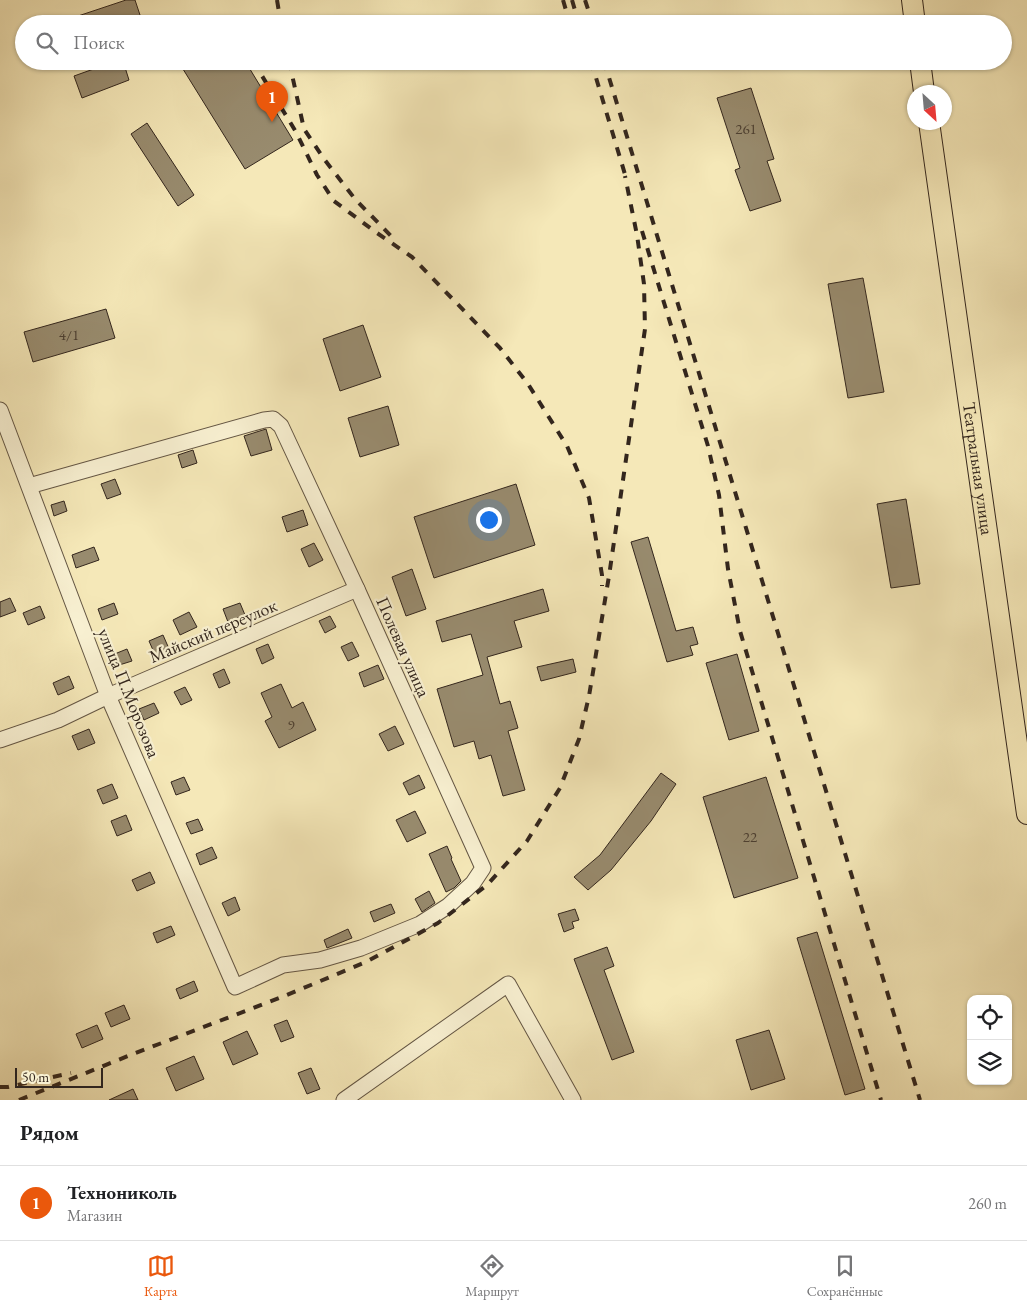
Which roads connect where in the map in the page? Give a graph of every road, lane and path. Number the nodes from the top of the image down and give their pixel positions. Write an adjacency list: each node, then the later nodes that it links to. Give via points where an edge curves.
1 (912, 0): 2 (main road)
2 (914, 15)
3 (921, 70): 4 (main road)
4 (923, 85)
5 (930, 130): 12 (main road, Театральная улица)
6 (0, 410): 7 (street, улица П.Морозова)
7 (6, 445): 8 (street, улица П.Морозова)
8 (29, 486): 9 (street, Полевая улица, via 274,419 281,426); 10 (street, улица П.Морозова)
9 (357, 589): 10 (street, Майский переулок); 13 (street, Полевая улица, via 482,868 473,883 448,906 420,924 361,948 320,960 283,965)
10 (108, 696): 11 (street, Майский переулок, via 58,720); 13 (street, улица П.Морозова)
11 (0, 740)
12 (1027, 814)
13 (234, 987)
14 (344, 1100): 15 (street, via 508,984)
15 (573, 1100)

